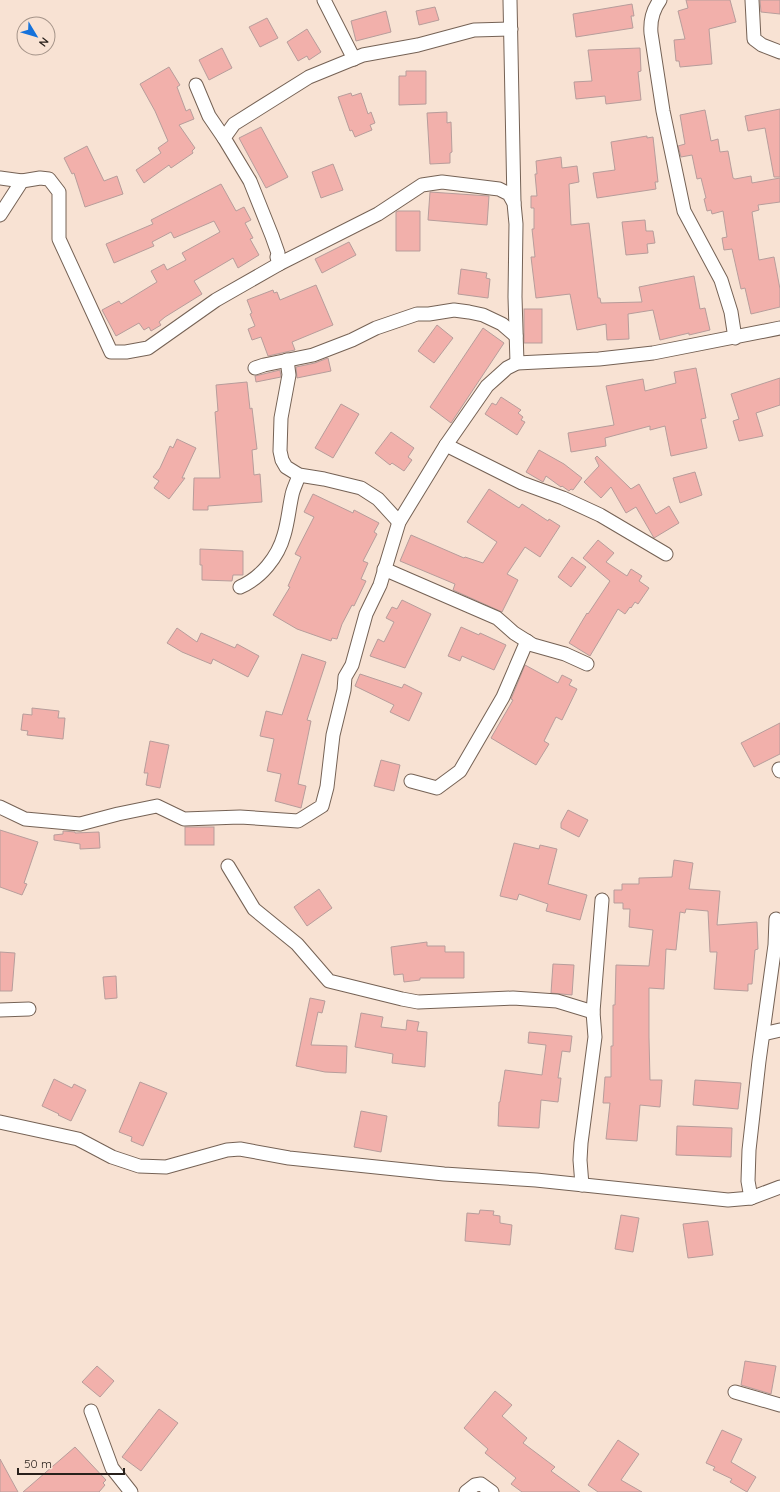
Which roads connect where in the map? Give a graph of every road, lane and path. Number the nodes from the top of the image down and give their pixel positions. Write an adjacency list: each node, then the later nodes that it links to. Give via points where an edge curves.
1 (324, 0): 7 (street)
2 (510, 0): 5 (street)
3 (660, 0): 17 (street, via 650,22 651,34 663,111 684,211 720,280 731,312)
4 (752, 0): 6 (street, via 754,39)
5 (511, 29): 7 (street, via 474,30); 12 (street)
6 (780, 52)
7 (354, 59): 9 (street, via 309,77 234,124)
8 (196, 85): 9 (street, via 209,116)
9 (224, 138): 14 (street, via 250,181 278,252)
10 (0, 178): 11 (street)
11 (22, 182): 13 (street); 14 (street, via 49,179 59,192 59,239 111,352 148,348 216,300)
12 (514, 203): 14 (street, via 509,194 500,189 442,182 422,185 378,214); 16 (street)
13 (0, 215)
14 (279, 264)
15 (780, 328): 17 (street)
16 (516, 336): 18 (street, via 502,324 483,315 454,310 417,314 376,328 313,355); 19 (street)
17 (735, 338): 19 (street, via 653,353 599,359)
18 (287, 360): 20 (street); 22 (street, via 289,375 281,418 280,451 286,467)
19 (517, 363): 21 (street, via 507,368 487,386)
20 (255, 368)
21 (446, 445): 23 (street); 24 (street, via 522,483 600,514)
22 (299, 475): 23 (street, via 361,488 378,499); 26 (street, via 280,547 262,571)
23 (399, 522): 25 (street)
24 (666, 554)
25 (384, 569): 27 (street, via 497,618); 30 (street, via 380,585 366,614 352,665 346,677 333,735 327,787 322,806 311,814 298,821 240,817 184,819 157,806 80,824 25,819)
26 (240, 587)
27 (527, 641): 28 (street); 29 (street, via 503,697 460,771 437,788)
28 (587, 664)
29 (411, 781)
30 (0, 807)
31 (228, 866): 36 (street, via 254,909 297,944 329,982 418,1002 513,998 557,1001)
32 (602, 900): 36 (street)
33 (776, 919): 38 (street, via 775,945)
34 (29, 1009): 35 (street)
35 (0, 1010)
36 (593, 1012): 40 (street, via 595,1037 581,1143)
37 (780, 1030): 38 (street)
38 (762, 1034): 42 (street, via 749,1150 748,1181)
39 (0, 1122): 40 (street, via 78,1140 112,1157 139,1166 166,1167 226,1150 240,1149 289,1158)
40 (582, 1185): 42 (street, via 728,1200)
41 (780, 1187): 42 (street)
42 (751, 1198)
43 (736, 1392): 44 (street)
44 (780, 1405)
45 (91, 1411): 46 (street, via 112,1468)
46 (130, 1492)
47 (466, 1492): 48 (street, via 481,1484)
48 (492, 1492)

